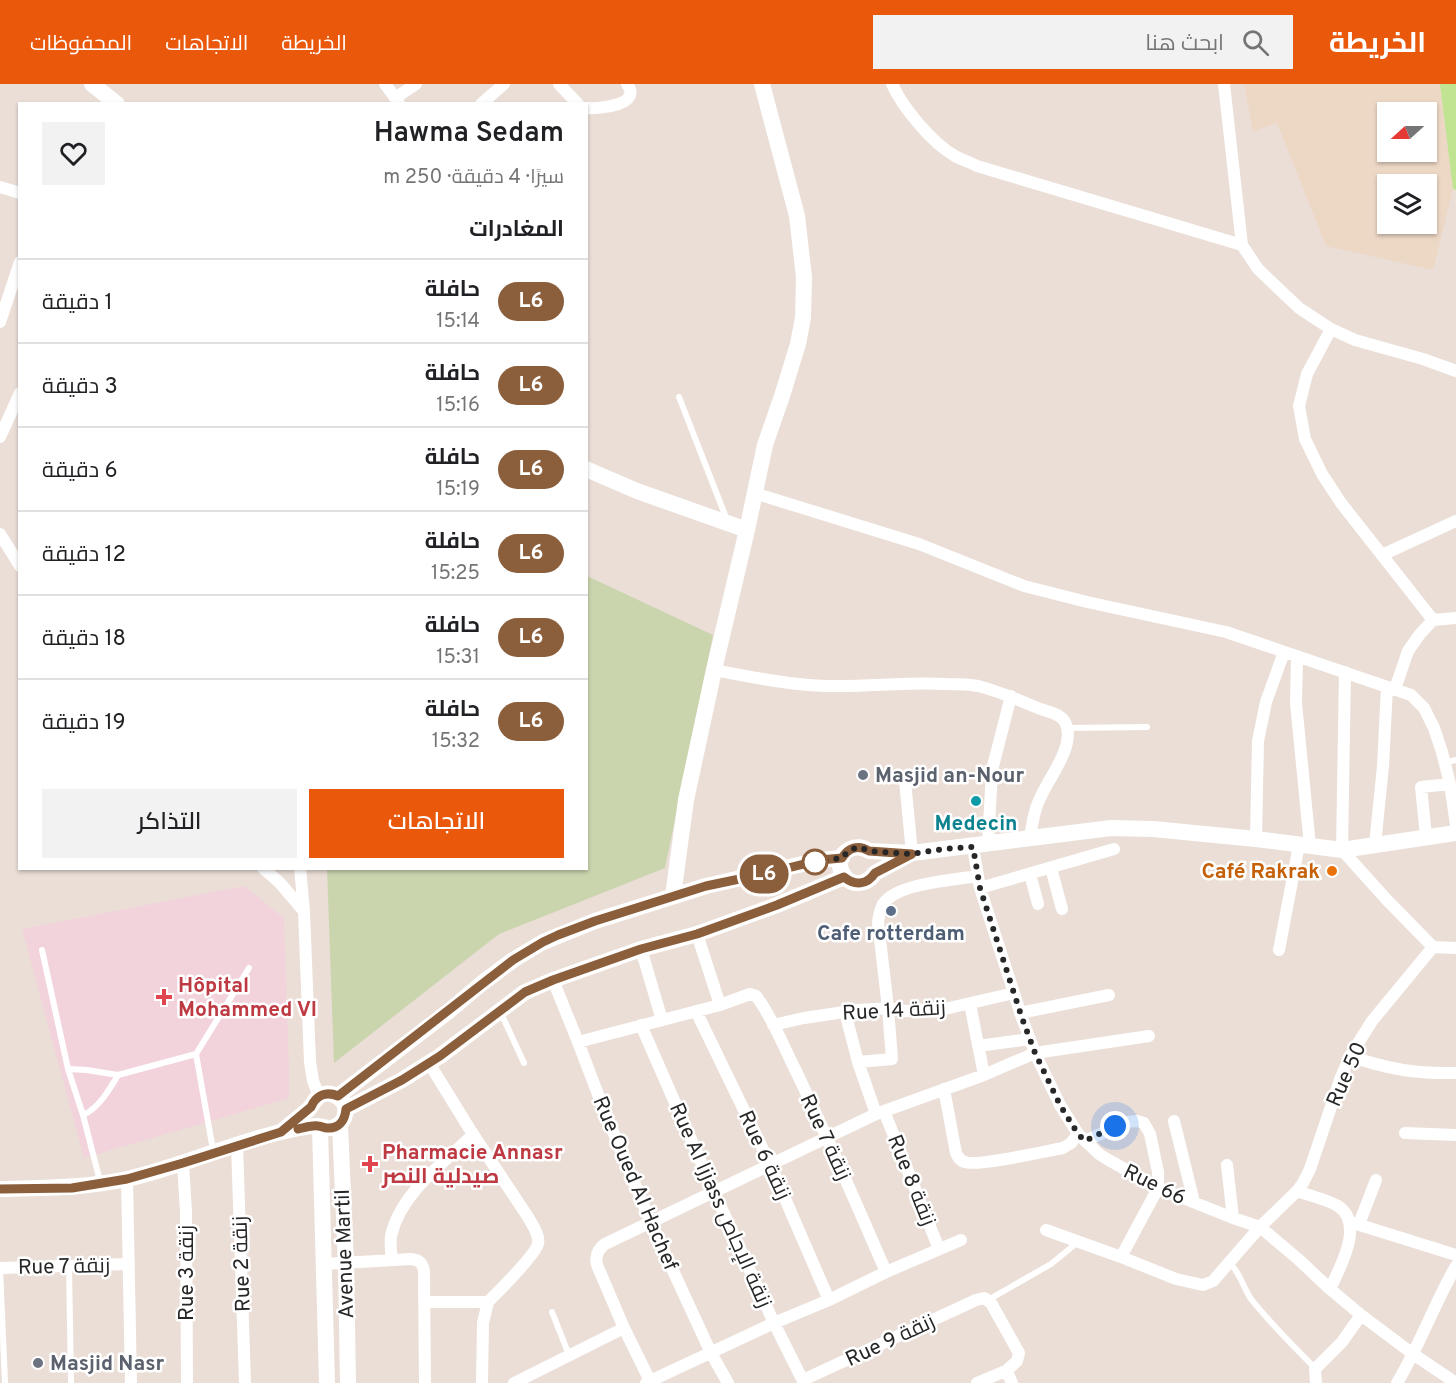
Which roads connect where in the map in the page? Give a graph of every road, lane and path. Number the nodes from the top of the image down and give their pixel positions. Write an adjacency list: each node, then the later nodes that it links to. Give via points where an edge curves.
1 (92, 84): 11 (street)
2 (385, 84): 10 (street)
3 (416, 84): 10 (street)
4 (504, 84): 12 (street)
5 (559, 84): 13 (street)
6 (627, 84): 14 (street, via 631,93 628,100)
7 (762, 84): 26 (street, via 795,209 804,299 798,344 765,445)
8 (892, 84): 17 (street, via 918,123 954,155)
9 (1224, 84): 17 (street)
10 (397, 101)
11 (114, 102)
12 (483, 102)
13 (576, 102)
14 (588, 108)
15 (0, 187): 16 (street)
16 (18, 192)
17 (1242, 245): 20 (street, via 1258,269 1299,308)
18 (18, 268): 19 (street)
19 (0, 322)
20 (1331, 329): 21 (street); 31 (street, via 1307,374 1299,406 1305,439 1328,484)
21 (1456, 371)
22 (18, 397): 24 (street)
23 (679, 397): 28 (lane)
24 (0, 437)
25 (588, 470): 28 (street)
26 (754, 493): 29 (street); 35 (street, via 919,544 1032,588 1226,632)
27 (1456, 521): 31 (street)
28 (728, 523): 29 (street)
29 (747, 530): 37 (street)
30 (0, 534): 32 (street)
31 (1382, 555): 34 (street)
32 (18, 563)
33 (1456, 618): 34 (street)
34 (1433, 620): 39 (street, via 1408,651)
35 (1284, 652): 36 (street); 50 (street, via 1266,702 1258,741)
36 (1297, 656): 38 (street); 52 (street)
37 (714, 670): 40 (street, via 826,686 976,686); 66 (street, via 686,800)
38 (1344, 672): 39 (street); 55 (street)
39 (1391, 688): 43 (street, via 1411,695 1424,708); 53 (street)
40 (1011, 696): 42 (street, via 1058,715); 51 (street, Rue 66, via 992,770)
41 (1147, 727): 42 (lane)
42 (1067, 728): 49 (street, via 1064,752 1037,804)
43 (1450, 761): 45 (street)
44 (905, 782): 57 (street)
45 (1450, 784): 46 (street); 48 (street, via 1420,787)
46 (1456, 825)
47 (1456, 833): 48 (street)
48 (1426, 837): 53 (street)
49 (1030, 839): 50 (street, via 1111,828); 51 (street)
50 (1256, 839): 52 (street)
51 (980, 845): 57 (street); 65 (street, Rue 66)
52 (1304, 845): 55 (street); 75 (street)
53 (1375, 845): 55 (street)
54 (1114, 849): 59 (street)
55 (1341, 850): 71 (street)
56 (869, 851): 57 (street); 58 (street, via 854,848); 62 (street, via 875,858)
57 (912, 854): 62 (street)
58 (842, 858): 64 (street, via 840,868); 66 (street)
59 (1051, 868): 63 (street); 68 (street)
60 (264, 870): 69 (street)
61 (300, 870): 69 (street)
62 (875, 873): 64 (street, via 861,884)
63 (1030, 874): 65 (street); 67 (street)
64 (844, 877): 70 (street)
65 (979, 882): 78 (street, Rue 66); 82 (street, via 916,886 894,894 883,905 878,922)
66 (673, 896): 106 (street, via 595,921 529,949 449,1011)
67 (1038, 904)
68 (1062, 909)
69 (304, 910): 105 (street)
70 (697, 934): 73 (street); 81 (street)
71 (1433, 947): 72 (street); 96 (street, Rue 50, via 1371,1021)
72 (1456, 948)
73 (641, 949): 77 (street); 87 (street)
74 (42, 950): 100 (lane)
75 (1279, 950)
76 (249, 968): 95 (lane)
77 (553, 980): 83 (street, via 525,992); 92 (street, Rue Oued Al Hachef)
78 (1014, 993): 80 (street, Rue 14 زنقة); 86 (street, Rue 66)
79 (1109, 995): 86 (street)
80 (970, 1004): 82 (street, Rue 14 زنقة, via 928,1010); 93 (street)
81 (720, 1005): 84 (street); 89 (street, Rue 7 زنقة, via 751,994 762,1004)
82 (888, 1008): 85 (street, Rue 14 زنقة); 98 (street, via 892,1059)
83 (500, 1011): 97 (lane); 99 (street)
84 (696, 1011): 87 (street); 120 (street, Rue 6 زنقة)
85 (845, 1012): 89 (street, Rue 14 زنقة); 98 (street, Rue 8 زنقة)
86 (1020, 1013): 91 (street, Rue 66)
87 (662, 1020): 88 (street)
88 (641, 1025): 92 (street); 128 (street, Rue Al Ijjass زنقة الإجاص)
89 (773, 1025): 116 (street, Rue 7 زنقة)
90 (1149, 1036): 94 (street)
91 (1030, 1039): 93 (street); 94 (street, Rue 66)
92 (578, 1042): 131 (street, Rue Oued Al Hachef)
93 (978, 1046): 103 (street)
94 (1035, 1053): 103 (street); 115 (street, Rue 66, via 1060,1105)
95 (196, 1054): 102 (lane); 118 (lane)
96 (1350, 1056): 101 (street, via 1413,1072); 127 (street, Rue 50, via 1310,1169)
97 (524, 1062)
98 (858, 1062): 107 (street, Rue 8 زنقة, via 868,1093)
99 (429, 1063): 106 (street); 113 (street)
100 (68, 1069): 102 (lane); 108 (lane)
101 (1456, 1073)
102 (118, 1075): 108 (lane, via 102,1098)
103 (984, 1075): 104 (street)
104 (944, 1089): 107 (street); 115 (street, via 956,1153 965,1162 1063,1148)
105 (315, 1101): 106 (street, via 328,1093); 110 (street, via 311,1115); 111 (street)
106 (341, 1110): 110 (street, via 331,1128); 144 (street, Avenue Martil)
107 (880, 1112): 116 (street); 137 (street, Rue 8 زنقة)
108 (83, 1115): 124 (lane)
109 (1174, 1121): 129 (street)
110 (319, 1126): 111 (street); 143 (street, Avenue Martil)
111 (281, 1132): 117 (street)
112 (1405, 1132): 114 (street)
113 (473, 1135): 140 (street, via 407,1200 391,1237); 153 (street, via 528,1217 538,1240 531,1256)
114 (1456, 1135)
115 (1081, 1137): 125 (street, Rue 66, via 1107,1160); 125 (street, via 1122,1123 1144,1124 1154,1150)
116 (828, 1138): 120 (street); 148 (street, Rue 7 زنقة)
117 (237, 1145): 118 (street); 171 (street, Rue 2 زنقة)
118 (213, 1153): 119 (street)
119 (183, 1163): 122 (street); 170 (street, Rue 3 زنقة)
120 (770, 1164): 128 (street); 150 (street, Rue 6 زنقة)
121 (1227, 1165): 130 (street)
122 (127, 1179): 124 (street); 142 (street)
123 (1376, 1180): 132 (street)
124 (100, 1184): 126 (street)
125 (1158, 1188): 129 (street, Rue 66); 139 (street)
126 (0, 1189)
127 (1297, 1191): 132 (street, via 1336,1205); 133 (street, Rue 50)
128 (714, 1192): 131 (street); 156 (street, Rue Al Ijjass زنقة الإجاص)
129 (1194, 1202): 130 (street, Rue 66)
130 (1233, 1218): 133 (street, Rue 66)
131 (651, 1222): 157 (street, via 601,1247 596,1256); 158 (street, Rue Oued Al Hachef)
132 (1355, 1223): 138 (street); 149 (street)
133 (1260, 1227): 141 (street, Rue 50); 149 (street, Rue 66)
134 (1046, 1230): 136 (street)
135 (961, 1240): 137 (street)
136 (1078, 1242): 139 (street); 151 (lane, via 1052,1264)
137 (939, 1249): 148 (street)
138 (1456, 1255)
139 (1121, 1257): 141 (street, Rue 50, via 1203,1286 1217,1278)
140 (392, 1260): 144 (street); 152 (street, via 411,1259 422,1264)
141 (1230, 1262): 161 (lane, via 1249,1296)
142 (129, 1264): 145 (street, Rue 7 زنقة); 169 (street)
143 (325, 1264): 144 (street); 172 (street, Avenue Martil)
144 (346, 1264): 173 (street, Avenue Martil)
145 (69, 1266): 147 (street, Rue 7 زنقة); 168 (lane)
146 (1456, 1266): 159 (street)
147 (0, 1268): 167 (lane)
148 (886, 1272): 150 (street)
149 (1330, 1289): 155 (street, Rue 66)
150 (829, 1300): 156 (street)
151 (982, 1300): 162 (street, via 991,1304 1019,1353); 166 (street, Rue 9 زنقة)
152 (424, 1302): 153 (street); 174 (street)
153 (488, 1302): 175 (street, via 483,1323)
154 (552, 1312): 160 (lane)
155 (1361, 1316): 159 (street, Rue 66); 161 (street)
156 (774, 1323): 158 (street); 166 (street, Rue Al Ijjass زنقة الإجاص)
157 (624, 1329): 160 (street); 165 (street)
158 (711, 1353): 165 (street); 177 (street, Rue Oued Al Hachef)
159 (1413, 1354): 164 (street); 180 (street, Rue 66)
160 (569, 1355): 176 (street)
161 (1315, 1369): 179 (street)
162 (1005, 1372): 163 (street); 178 (street)
163 (982, 1381)
164 (1403, 1381)
165 (649, 1382)
166 (804, 1382)
167 (5, 1383)
168 (71, 1383)
169 (131, 1383)
170 (187, 1383)
171 (244, 1383)
172 (327, 1383)
173 (348, 1383)
174 (425, 1383)
175 (482, 1383)
176 (514, 1383)
177 (728, 1383)
178 (1012, 1383)
179 (1316, 1383)
180 (1456, 1383)

